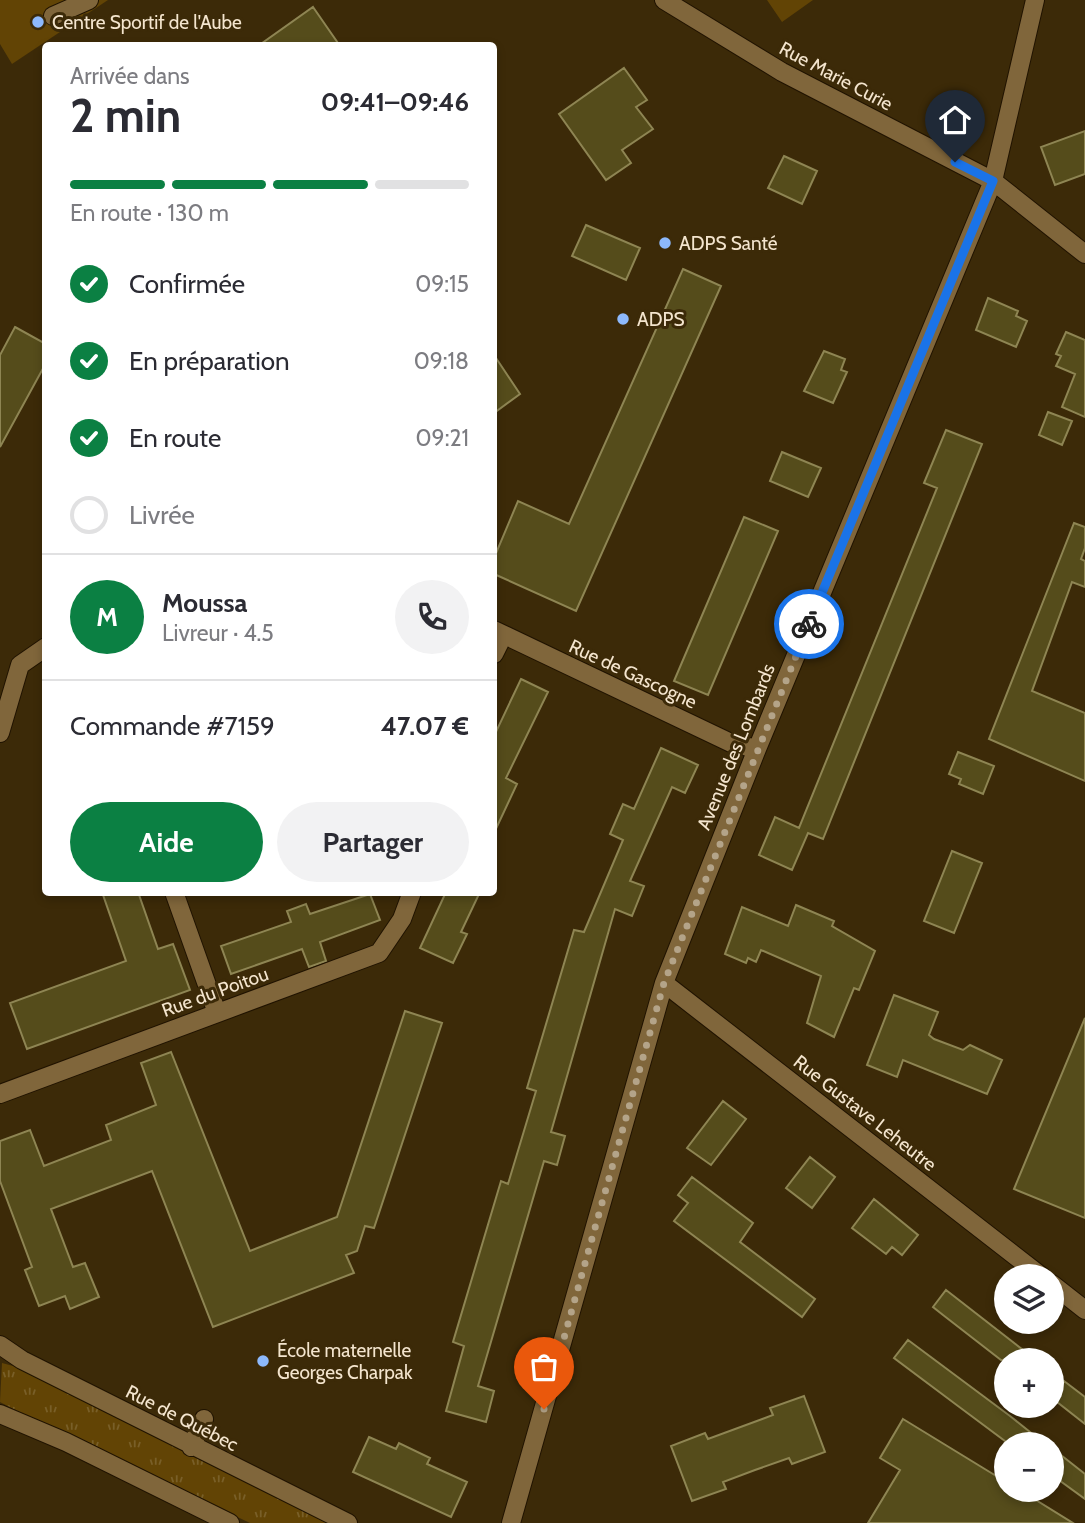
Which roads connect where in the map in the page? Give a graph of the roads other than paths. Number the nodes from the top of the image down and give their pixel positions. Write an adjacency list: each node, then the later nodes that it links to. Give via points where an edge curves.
1 (89, 0): 4 (street)
2 (664, 0): 5 (street, Rue Marie Curie, via 782,72)
3 (1035, 0): 5 (street, Avenue des Lombards)
4 (53, 16)
5 (993, 181): 6 (street, Rue Marie Curie); 10 (street, Avenue des Lombards)
6 (1085, 254)
7 (498, 633): 10 (street, Rue de Gascogne, via 732,743)
8 (42, 650): 9 (street, via 20,665)
9 (0, 733)
10 (757, 749): 13 (street, Avenue des Lombards)
11 (175, 896): 14 (street)
12 (411, 896): 14 (street, Rue du Poitou, via 402,919 379,953)
13 (664, 983): 16 (street, Rue Gustave Leheutre); 25 (street, Avenue des Lombards)
14 (217, 1013): 15 (street, Rue du Poitou)
15 (0, 1094)
16 (1026, 1264)
17 (1064, 1293): 18 (street)
18 (1084, 1307)
19 (0, 1345): 22 (street, Rue de Québec)
20 (0, 1414): 23 (street)
21 (204, 1419): 22 (street)
22 (191, 1447): 24 (street, Rue de Québec)
23 (230, 1523)
24 (348, 1523)
25 (512, 1523)

